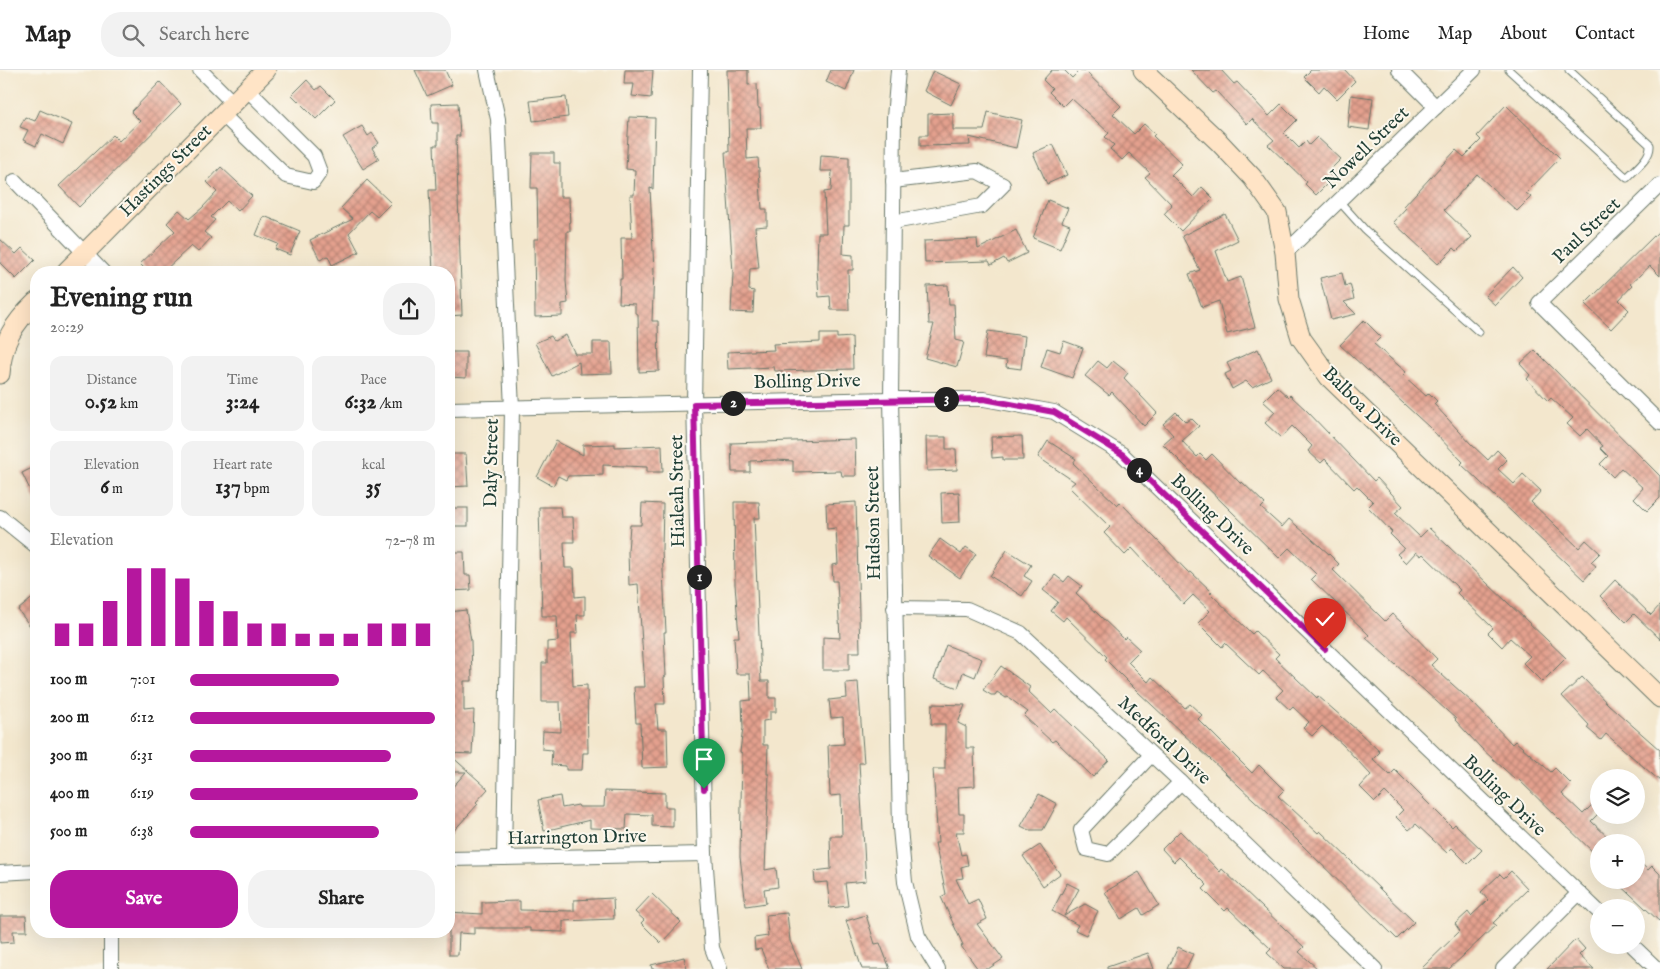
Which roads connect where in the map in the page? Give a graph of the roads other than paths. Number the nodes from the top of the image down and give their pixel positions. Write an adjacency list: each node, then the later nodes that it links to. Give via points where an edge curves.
1 (200, 70): 13 (street)
2 (266, 70): 11 (street, Hastings Street)
3 (487, 70): 29 (street, Daly Street, via 498,119)
4 (700, 70): 28 (street, Hialeah Street)
5 (898, 70): 15 (street, Hudson Street)
6 (1143, 70): 20 (street, Balboa Drive, via 1252,177 1277,212)
7 (1398, 70): 12 (street)
8 (1474, 70): 12 (street, Nowell Street)
9 (1509, 70): 10 (lane, via 1627,178 1646,158 1650,145)
10 (1569, 70)
11 (247, 89): 13 (street, Hastings Street); 13 (street, via 314,156 320,172 313,182 286,176)
12 (1436, 107): 17 (street, Nowell Street)
13 (228, 109): 19 (street, Hastings Street)
14 (15, 181): 19 (street)
15 (893, 181): 18 (street, Hudson Street); 18 (street, via 977,171 1003,185 982,206)
16 (1660, 185): 31 (street, Paul Street, via 1539,303)
17 (1339, 200): 20 (street, Nowell Street); 24 (lane, via 1365,230)
18 (892, 222): 27 (street, Hudson Street)
19 (86, 253): 21 (street, Hastings Street); 22 (street)
20 (1285, 253): 35 (street, Balboa Drive, via 1289,299 1300,338 1330,377)
21 (72, 266)
22 (98, 266)
23 (30, 309): 25 (street, via 8,336)
24 (1479, 332)
25 (1, 355): 26 (street)
26 (0, 374)
27 (891, 399): 28 (street, Bolling Drive); 34 (street, Hudson Street); 43 (street, Bolling Drive, via 984,399 1054,412 1122,454)
28 (694, 404): 29 (street, Bolling Drive); 38 (street, Hialeah Street)
29 (512, 408): 30 (street, Bolling Drive); 39 (street, Daly Street)
30 (455, 410)
31 (1660, 423)
32 (0, 517): 33 (street)
33 (30, 541)
34 (894, 608): 36 (street, Medford Drive, via 967,609 1021,633); 49 (street, Hudson Street, via 900,828 905,882 918,936)
35 (1660, 698)
36 (1151, 754): 37 (street, Medford Drive); 37 (street, via 1081,830 1086,849 1108,854)
37 (1181, 782): 50 (street, Medford Drive)
38 (706, 854): 39 (street, Harrington Drive); 48 (street, Hialeah Street, via 712,948)
39 (504, 858): 40 (street, Harrington Drive)
40 (455, 859)
41 (30, 870): 42 (street)
42 (0, 873)
43 (1579, 893): 44 (street, Bolling Drive); 51 (street)
44 (1590, 903)
45 (111, 938): 47 (street)
46 (1641, 954): 52 (street)
47 (111, 969)
48 (720, 969)
49 (938, 969)
50 (1374, 969)
51 (1503, 969)
52 (1657, 969)

